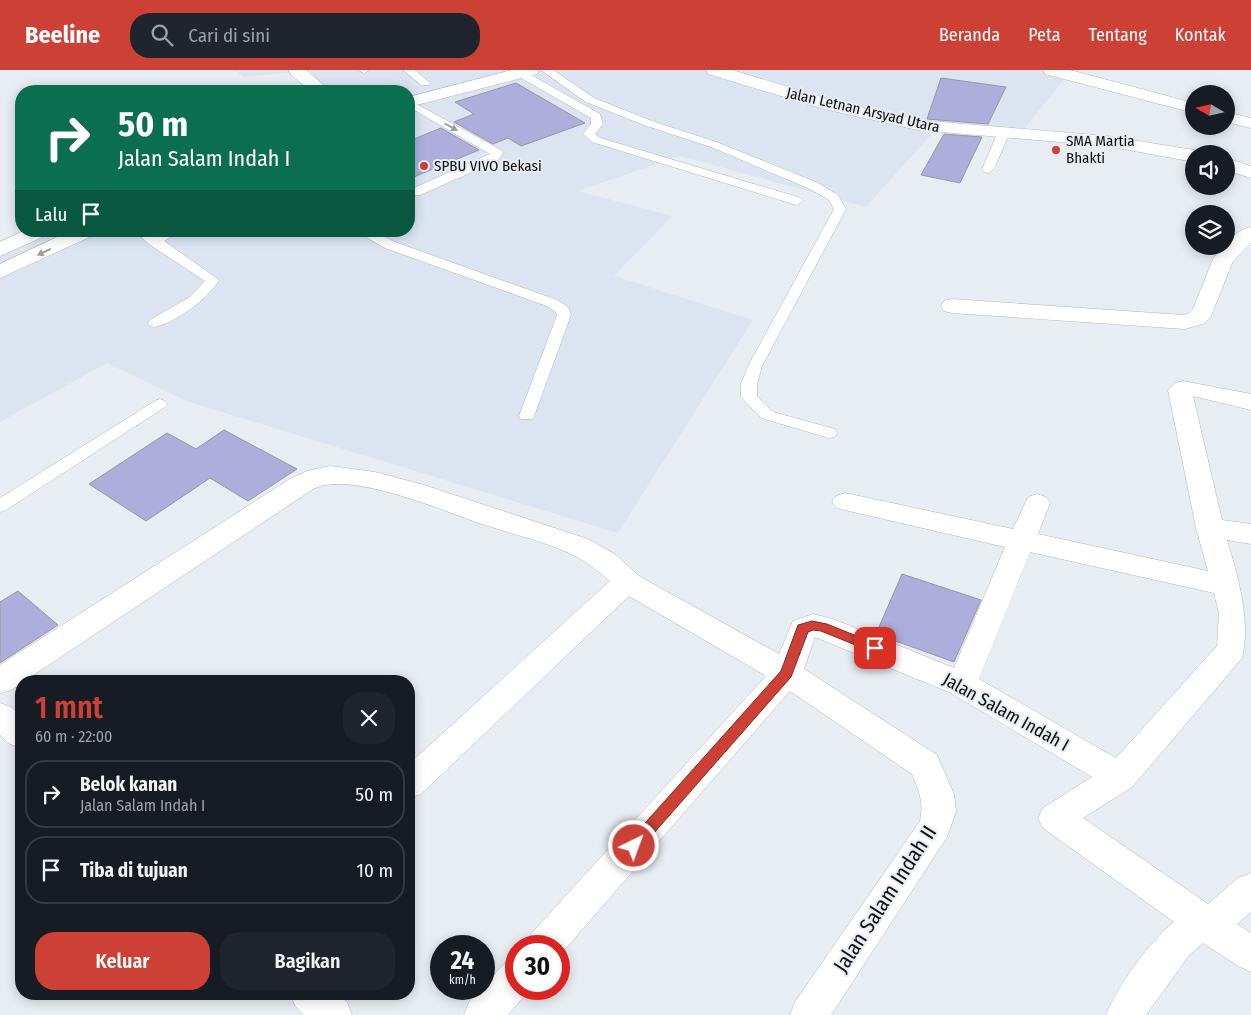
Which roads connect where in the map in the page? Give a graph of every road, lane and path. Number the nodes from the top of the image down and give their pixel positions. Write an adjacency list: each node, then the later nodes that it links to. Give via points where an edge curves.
1 (408, 70): 9 (lane)
2 (476, 70): 9 (main road)
3 (546, 70): 39 (lane, via 590,100 760,163 834,198 840,209 755,366 748,397 767,415)
4 (714, 70): 18 (main road, Jalan Letnan Arsyad Utara, via 830,105 918,125)
5 (1051, 70): 10 (main road)
6 (1118, 70): 10 (main road)
7 (525, 71): 13 (main road); 24 (lane, via 596,116 597,124 589,134 596,140)
8 (297, 72): 11 (main road)
9 (425, 83): 12 (main road)
10 (1106, 84): 15 (main road)
11 (313, 85)
12 (415, 86)
13 (415, 100)
14 (415, 106): 23 (lane, one-way to 23, via 496,153 493,158)
15 (1185, 106)
16 (1235, 119): 17 (main road)
17 (1251, 123)
18 (1004, 132): 19 (main road, Jalan Letnan Arsyad Utara, via 1107,141); 21 (lane)
19 (1185, 154)
20 (1235, 167): 22 (main road)
21 (988, 169)
22 (1251, 172)
23 (415, 192)
24 (797, 201)
25 (1251, 233): 34 (main road, via 1223,259 1197,318 1184,322)
26 (27, 237): 32 (main road)
27 (74, 237): 33 (main road, one-way to 33)
28 (148, 237): 31 (lane)
29 (162, 237): 31 (lane)
30 (375, 237): 38 (lane, via 552,303 563,310 564,316)
31 (154, 241): 35 (lane, via 212,280 196,298)
32 (0, 250)
33 (0, 272)
34 (952, 306)
35 (155, 323)
36 (1251, 402): 43 (main road, via 1189,388 1180,390)
37 (160, 404): 42 (lane)
38 (527, 416)
39 (828, 434)
40 (845, 502): 45 (main road)
41 (1037, 503): 45 (main road)
42 (0, 506)
43 (1210, 528): 44 (main road); 47 (main road)
44 (1251, 534)
45 (1022, 541): 47 (main road); 50 (main road)
46 (629, 583): 48 (main road, Jalan Salam Indah II); 49 (main road, Jalan Salam Indah II, via 608,563 590,552 542,533 363,478 313,477); 54 (main road, via 614,592)
47 (1226, 585): 53 (main road, via 1234,613 1231,650)
48 (787, 673): 50 (main road, Jalan Salam Indah I, via 803,628 812,625); 57 (main road, Jalan Salam Indah I); 63 (main road, Jalan Salam Indah II, via 926,765 937,794 939,811 935,826)
49 (0, 681)
50 (962, 684): 53 (main road, Jalan Salam Indah I)
51 (0, 717): 52 (main road)
52 (15, 730)
53 (1120, 777): 56 (main road, via 1055,818)
54 (415, 778)
55 (1251, 889): 56 (main road)
56 (1205, 924): 58 (main road); 64 (main road, via 1176,942)
57 (554, 935)
58 (1251, 954)
59 (505, 990): 62 (main road)
60 (316, 1000): 61 (main road)
61 (333, 1015)
62 (483, 1015)
63 (809, 1015)
64 (1125, 1015)

